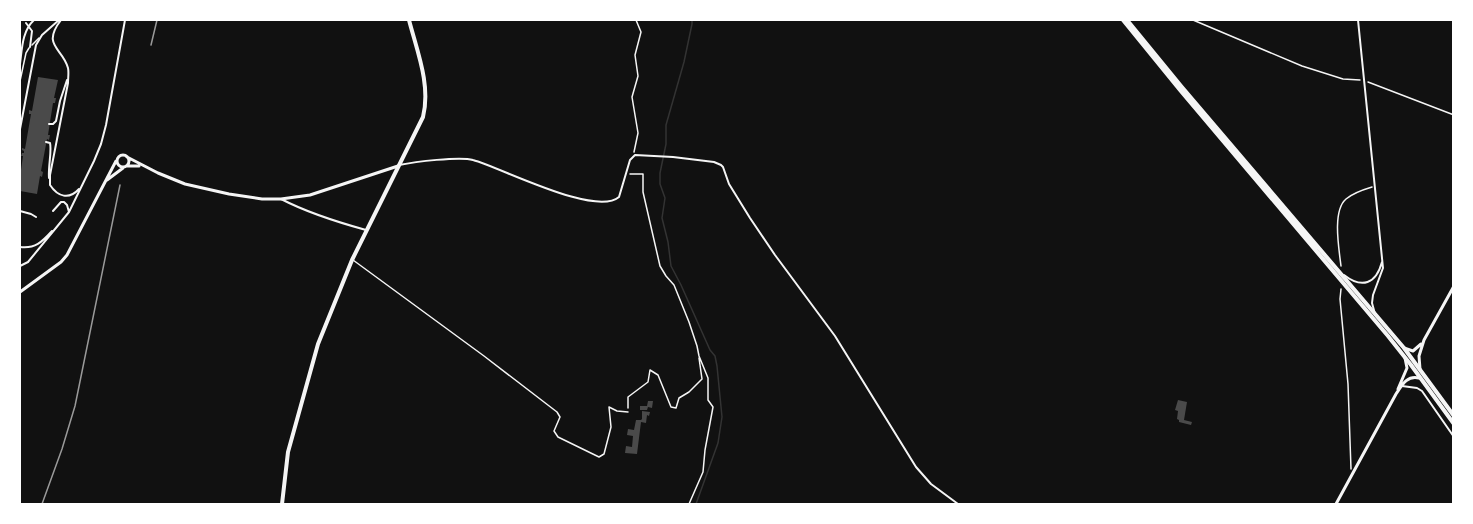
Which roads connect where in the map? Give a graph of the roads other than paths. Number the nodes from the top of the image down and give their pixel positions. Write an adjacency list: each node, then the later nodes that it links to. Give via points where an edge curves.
1 (33, 20): 11 (street, via 26,31)
2 (60, 20): 9 (street); 12 (street, via 53,40)
3 (125, 20): 24 (street, via 101,144)
4 (409, 20): 20 (main road, via 426,105)
5 (1123, 20): 42 (main road)
6 (1127, 20): 36 (main road)
7 (1358, 20): 34 (street)
8 (26, 23): 10 (street, via 32,31)
9 (42, 35): 10 (lane); 15 (street, via 36,45)
10 (30, 47): 13 (lane)
11 (20, 64)
12 (68, 74): 14 (street, via 56,121); 23 (street)
13 (20, 81)
14 (50, 124)
15 (20, 129)
16 (46, 142): 23 (street, via 51,147)
17 (127, 157): 18 (street, via 121,155); 19 (street); 21 (street, via 129,163)
18 (116, 161): 21 (street, via 118,166); 22 (street)
19 (141, 165): 21 (street); 25 (street, via 212,191)
20 (399, 165): 25 (street, via 310,195); 31 (main road); 52 (street, via 471,159 571,196 609,202 620,194 635,155 716,163 723,167 750,218 835,336 916,467)
21 (125, 167): 22 (street)
22 (105, 181): 38 (street, via 67,255)
23 (49, 182): 24 (street, via 62,196 74,194)
24 (83, 183): 28 (street)
25 (281, 199): 31 (street)
26 (20, 211): 29 (street)
27 (53, 211): 28 (street, via 64,202)
28 (69, 212): 30 (street)
29 (36, 217)
30 (61, 223): 32 (street, via 42,243); 35 (street, via 28,262)
31 (366, 230): 33 (main road)
32 (20, 247)
33 (352, 260): 47 (lane, via 557,412 560,417 554,431 558,437 599,457 604,454 611,427 609,407); 51 (main road, via 318,344 305,389 288,452)
34 (1382, 260): 36 (street, via 1373,279 1360,284); 39 (street, via 1383,268 1372,295)
35 (20, 266)
36 (1338, 267): 39 (main road)
37 (1454, 286): 40 (street)
38 (20, 292)
39 (1375, 314): 41 (main road)
40 (1424, 340): 41 (street, via 1413,351); 43 (street)
41 (1404, 348): 43 (main road)
42 (1405, 357): 44 (main road); 46 (street, via 1407,368)
43 (1420, 369): 48 (main road)
44 (1421, 378): 45 (street, via 1413,376); 49 (main road)
45 (1401, 386): 46 (street); 50 (street, via 1420,389)
46 (1396, 394): 53 (street)
47 (628, 412)
48 (1454, 416)
49 (1454, 424)
50 (1454, 437)
51 (282, 504)
52 (958, 504)
53 (1336, 504)

